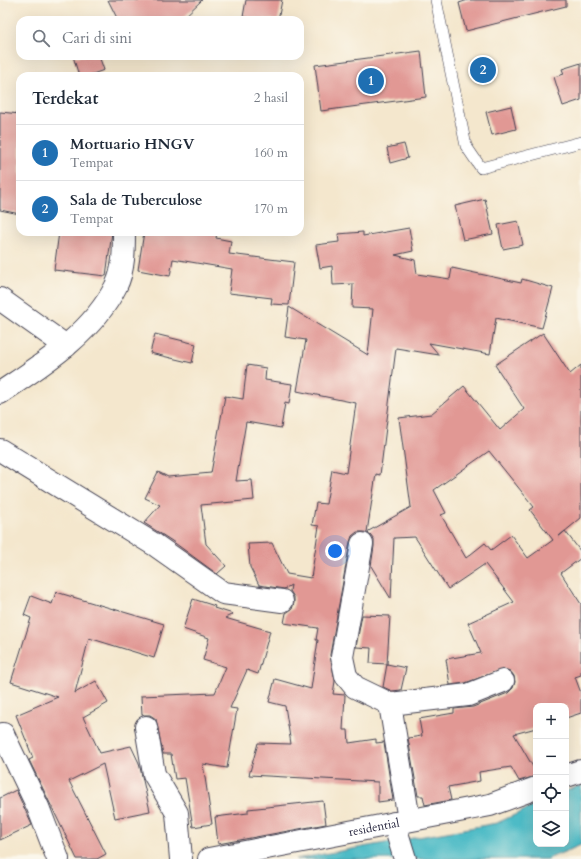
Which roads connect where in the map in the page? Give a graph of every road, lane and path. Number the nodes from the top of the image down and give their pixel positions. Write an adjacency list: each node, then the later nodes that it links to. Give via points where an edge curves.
1 (436, 0): 2 (lane, via 466,146 481,168)
2 (581, 142)
3 (124, 236): 5 (street, via 125,253 117,285 98,314)
4 (0, 299): 5 (street)
5 (66, 346): 6 (street)
6 (0, 393)
7 (0, 450): 9 (street, via 155,545 223,594)
8 (362, 544): 11 (street, via 342,657 343,666 346,676 356,687)
9 (282, 601)
10 (503, 681): 11 (street, via 468,695)
11 (390, 704): 17 (street)
12 (146, 727): 19 (street, via 154,774 177,813)
13 (3, 734): 18 (street, via 38,807)
14 (581, 771): 15 (street)
15 (569, 775)
16 (533, 789): 17 (street, residential, via 490,805)
17 (400, 826): 20 (street, residential); 21 (street)
18 (58, 859)
19 (181, 859)
20 (209, 859)
21 (404, 859)

